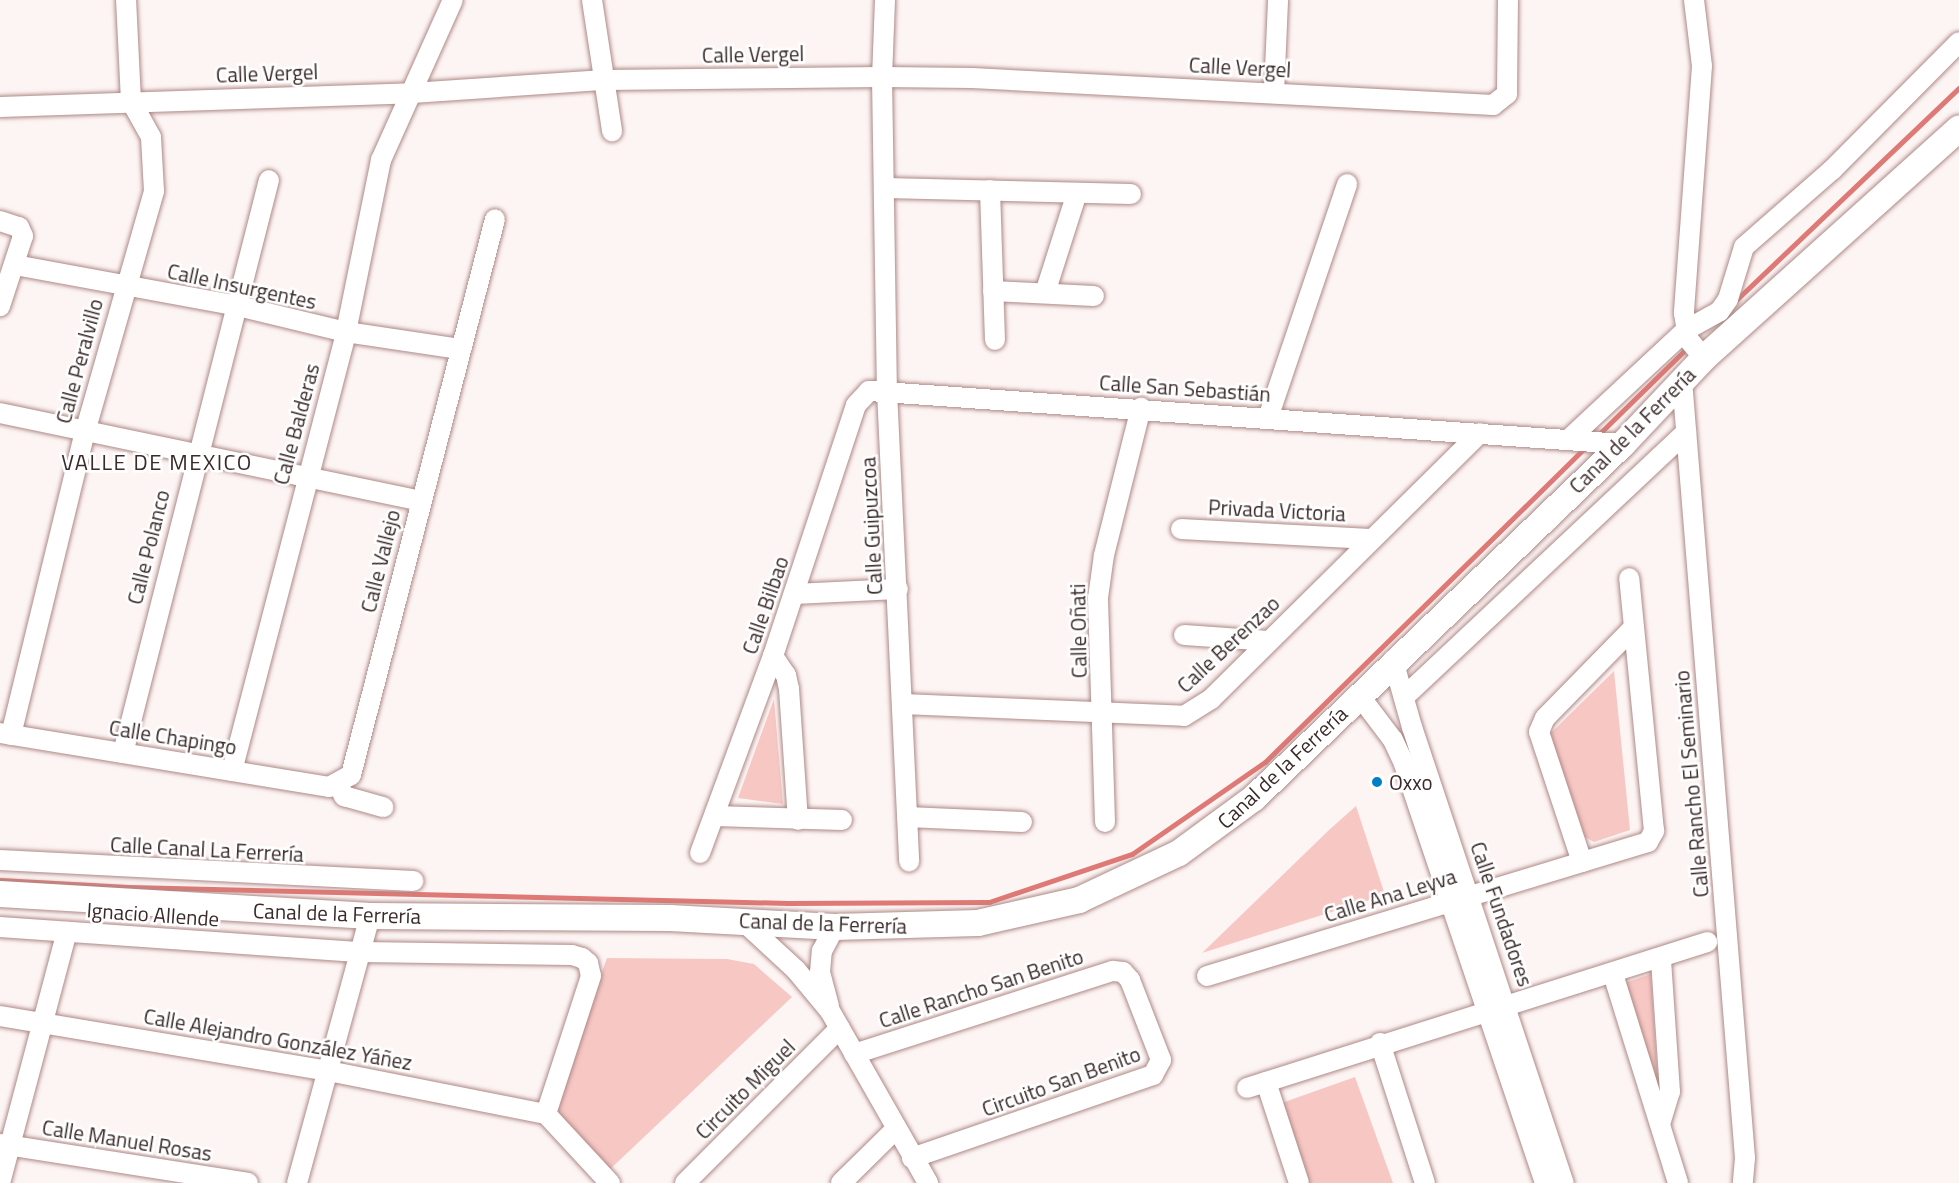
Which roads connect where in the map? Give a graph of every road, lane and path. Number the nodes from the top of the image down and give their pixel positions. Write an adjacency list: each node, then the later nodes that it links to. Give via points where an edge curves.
1 (126, 0): 13 (street, Calle Peralvillo)
2 (453, 0): 11 (street, Calle Balderas)
3 (592, 0): 10 (street)
4 (885, 0): 9 (street, Calle Guipuzcoa)
5 (1278, 0): 12 (street)
6 (1508, 0): 12 (street, Calle Vergel, via 1504,100 1493,105)
7 (1694, 0): 34 (street, via 1702,66 1684,295)
8 (1959, 42): 34 (street, via 1832,171 1744,247 1728,299)
9 (882, 77): 10 (street, Calle Vergel); 12 (street, Calle Vergel); 19 (street, Calle Guipuzcoa)
10 (605, 80): 11 (street, Calle Vergel); 16 (street)
11 (412, 93): 13 (street, Calle Vergel); 32 (street, Calle Balderas, via 381,160)
12 (1274, 93)
13 (131, 102): 14 (street, Calle Vergel); 26 (street, Calle Peralvillo, via 150,137 154,181 145,229)
14 (0, 107)
15 (1959, 128): 34 (street, Canal de la Ferrería)
16 (612, 131)
17 (269, 180): 31 (street, Calle Polanco)
18 (1347, 184): 40 (street)
19 (886, 188): 20 (street); 37 (street, Calle Guipuzcoa)
20 (990, 190): 21 (street); 27 (street)
21 (1077, 193): 22 (street); 28 (street)
22 (1131, 194)
23 (495, 219): 35 (street, Calle Vallejo)
24 (0, 221): 25 (street, via 23,230)
25 (15, 265): 26 (street, Calle Insurgentes); 30 (street)
26 (124, 287): 31 (street, Calle Insurgentes); 41 (street, Calle Peralvillo)
27 (993, 291): 28 (street); 33 (street)
28 (1046, 293): 29 (street)
29 (1094, 296)
30 (0, 306)
31 (238, 306): 32 (street, Calle Insurgentes); 46 (street, Calle Polanco)
32 (346, 332): 35 (street, Calle Insurgentes); 47 (street, Calle Balderas)
33 (994, 340)
34 (1694, 344): 36 (street, Canal de la Ferrería); 44 (street)
35 (460, 349): 48 (street, Calle Vallejo)
36 (1682, 380): 42 (street, Calle Rancho El Seminario); 45 (street, Canal de la Ferrería)
37 (887, 391): 38 (street, Calle San Sebastián); 52 (street, Calle Guipuzcoa); 53 (street, Calle Bilbao, via 869,391 856,405)
38 (1141, 408): 40 (street, Calle San Sebastián); 62 (street, Calle Oñati, via 1100,577)
39 (0, 413): 41 (street)
40 (1268, 418): 43 (street, Calle San Sebastián)
41 (85, 432): 46 (street); 63 (street, Calle Peralvillo)
42 (1686, 432): 60 (street); 117 (street, Calle Rancho El Seminario, via 1745,1158)
43 (1480, 434): 44 (street, Calle San Sebastián); 50 (street, Calle Berenzao)
44 (1568, 440): 45 (street, Calle San Sebastián)
45 (1623, 444): 58 (street, Canal de la Ferrería)
46 (196, 456): 47 (street); 64 (street, Calle Polanco)
47 (307, 477): 48 (street); 65 (street, Calle Balderas)
48 (420, 501): 66 (street, Calle Vallejo, via 354,767)
49 (1181, 529): 50 (street, Privada Victoria)
50 (1370, 539): 56 (street, Calle Berenzao)
51 (1629, 578): 54 (street)
52 (898, 589): 53 (street); 61 (street, Calle Guipuzcoa)
53 (794, 594): 57 (street, Calle Bilbao)
54 (1634, 627): 77 (street, via 1545,718 1539,732); 77 (street, Calle Ana Leyva, via 1653,835 1648,842)
55 (1184, 635): 56 (street)
56 (1269, 641): 62 (street, Calle Berenzao, via 1211,699 1184,716)
57 (773, 656): 68 (street, Calle Bilbao); 70 (street, via 786,675 789,689)
58 (1394, 660): 59 (street, Canal de la Ferrería); 60 (street, Calle Fundadores)
59 (1359, 695): 81 (street, Calle Fundadores, via 1399,751); 85 (street, Canal de la Ferrería, via 1229,819 1179,853 1116,885 1079,900 978,923)
60 (1404, 696): 80 (street, Calle Fundadores)
61 (903, 704): 62 (street, Calle Berenzao); 69 (street, Calle Guipuzcoa)
62 (1104, 714): 73 (street, Calle Oñati)
63 (5, 734): 64 (street, Calle Chapingo)
64 (123, 753): 65 (street, Calle Chapingo)
65 (232, 771): 66 (street, Calle Chapingo)
66 (341, 783): 67 (street, Calle Chapingo, via 344,795)
67 (383, 807)
68 (715, 816): 70 (street); 74 (street, Calle Bilbao)
69 (907, 817): 72 (street); 76 (street, Calle Guipuzcoa)
70 (798, 820): 71 (street)
71 (842, 820)
72 (1022, 822)
73 (1105, 822)
74 (700, 853)
75 (0, 860): 78 (street, Calle Canal La Ferrería)
76 (909, 861)
77 (1582, 862): 80 (street, Calle Ana Leyva)
78 (413, 881)
79 (0, 894): 82 (street, Canal de la Ferrería)
80 (1471, 896): 81 (street, Calle Ana Leyva); 93 (street, Calle Fundadores)
81 (1451, 902): 92 (street, Calle Ana Leyva); 94 (street, Calle Fundadores)
82 (370, 916): 83 (street, Canal de la Ferrería); 88 (street)
83 (744, 921): 85 (street, Canal de la Ferrería); 96 (street, via 796,970)
84 (0, 927): 86 (street, Ignacio Allende)
85 (835, 927): 96 (street, via 822,951 820,972)
86 (67, 932): 88 (street, Ignacio Allende); 97 (street)
87 (1707, 942): 89 (street)
88 (361, 952): 100 (street); 101 (street, Ignacio Allende, via 572,955 588,963 591,976)
89 (1661, 959): 91 (street); 102 (street, via 1670,1092)
90 (1123, 972): 99 (street, Calle Rancho San Benito, via 1113,971); 105 (street, Circuito San Benito, via 1130,980 1161,1060 1153,1076)
91 (1613, 974): 93 (street); 102 (street)
92 (1207, 976)
93 (1508, 1006): 94 (street); 106 (street, Calle Fundadores)
94 (1486, 1012): 98 (street); 106 (street, Calle Fundadores)
95 (0, 1016): 97 (street, Calle Alejandro González Yáñez)
96 (835, 1020): 99 (street); 111 (street, Circuito Miguel)
97 (42, 1023): 100 (street, Calle Alejandro González Yáñez); 104 (street)
98 (1380, 1043): 114 (street, via 1257,1085); 115 (street)
99 (854, 1054): 103 (street)
100 (328, 1071): 101 (street, Calle Alejandro González Yáñez); 109 (street)
101 (546, 1114): 110 (street)
102 (1660, 1124): 116 (street)
103 (896, 1130): 105 (street); 112 (street)
104 (5, 1145): 107 (street); 108 (street, Calle Manuel Rosas)
105 (912, 1158): 113 (street)
106 (1553, 1180)
107 (0, 1183)
108 (248, 1183)
109 (297, 1183)
110 (610, 1183)
111 (685, 1183)
112 (841, 1183)
113 (927, 1183)
114 (1299, 1183)
115 (1425, 1183)
116 (1678, 1183)
117 (1743, 1183)

